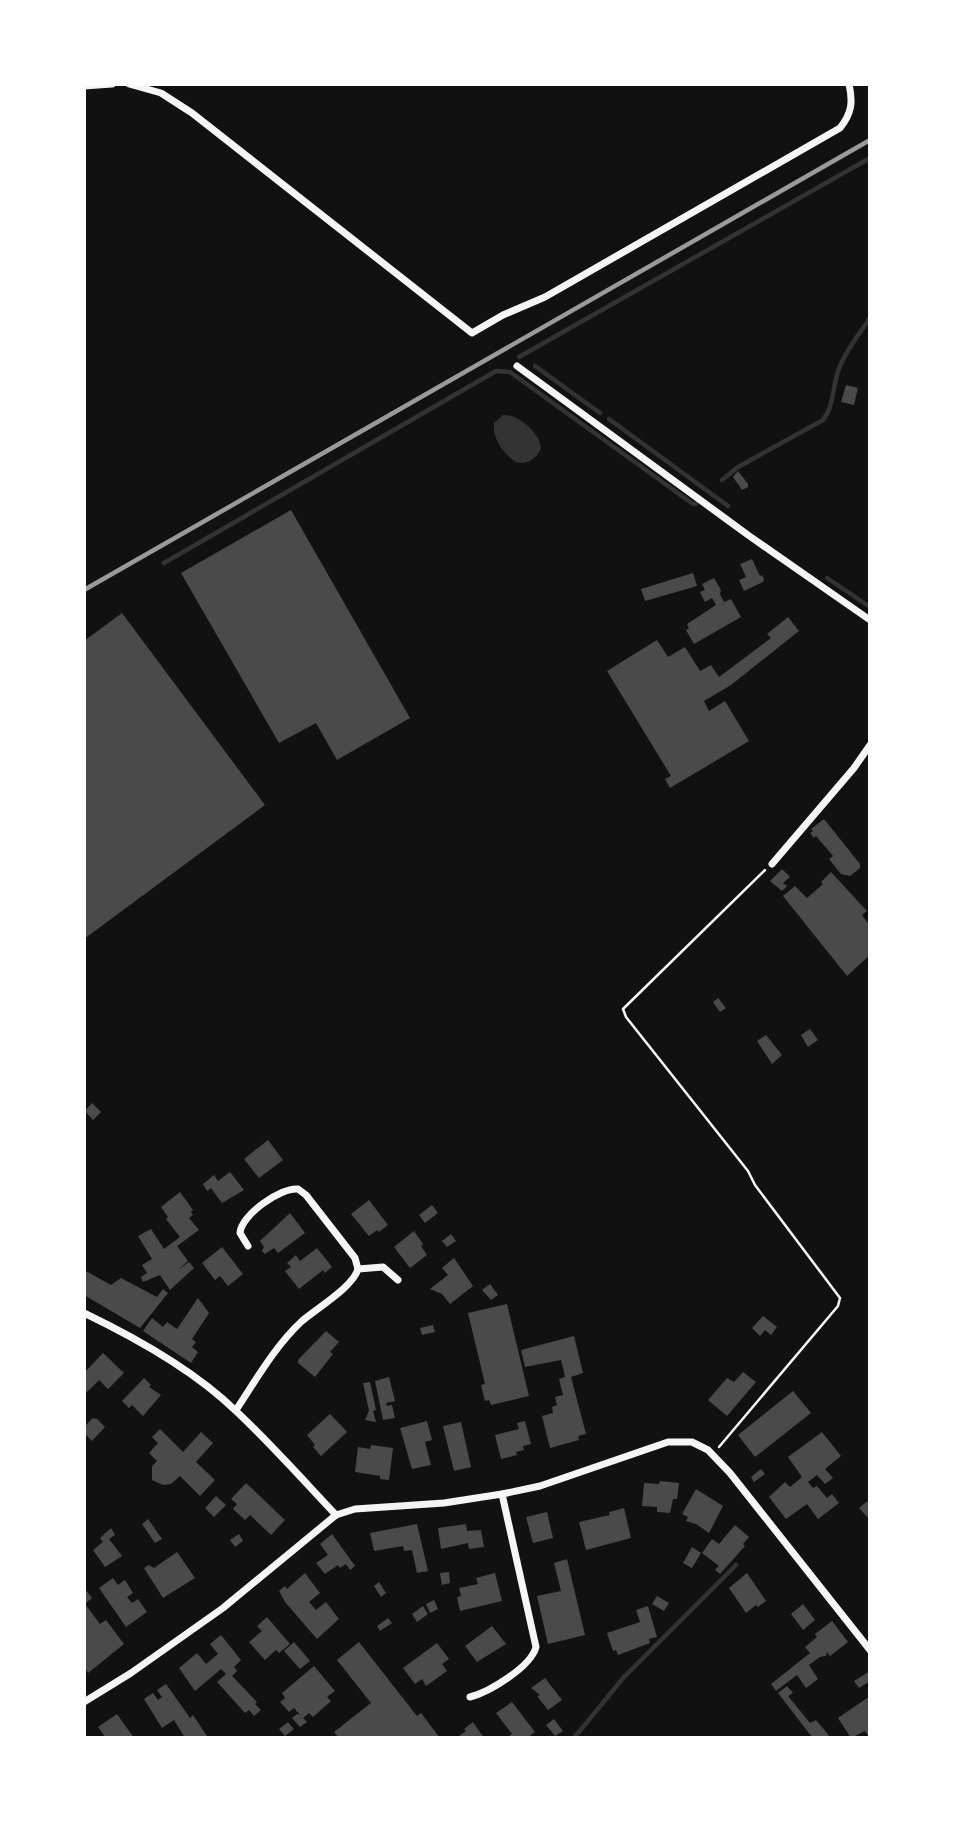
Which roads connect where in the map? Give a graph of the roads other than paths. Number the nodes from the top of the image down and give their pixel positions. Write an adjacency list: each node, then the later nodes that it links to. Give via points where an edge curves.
1 (112, 84): 4 (street)
2 (129, 84): 3 (street, via 161,93 192,113 472,333 545,297 840,128 849,117 853,100)
3 (849, 84)
4 (84, 86)
5 (517, 366): 6 (street)
6 (870, 620)
7 (870, 745): 8 (street)
8 (772, 863)
9 (248, 1246): 10 (street, via 240,1233 244,1221 281,1191 298,1189 353,1255)
10 (358, 1269): 11 (street, via 383,1267); 13 (street, via 353,1280 291,1333)
11 (398, 1280)
12 (84, 1313): 13 (street, via 153,1351)
13 (236, 1410): 15 (street)
14 (502, 1494): 15 (street, via 355,1509); 16 (street, via 540,1486 668,1442 703,1446 730,1473); 17 (street, via 536,1647 526,1663 484,1693)
15 (336, 1515): 18 (street, via 205,1621)
16 (870, 1650)
17 (470, 1697)
18 (84, 1702)

